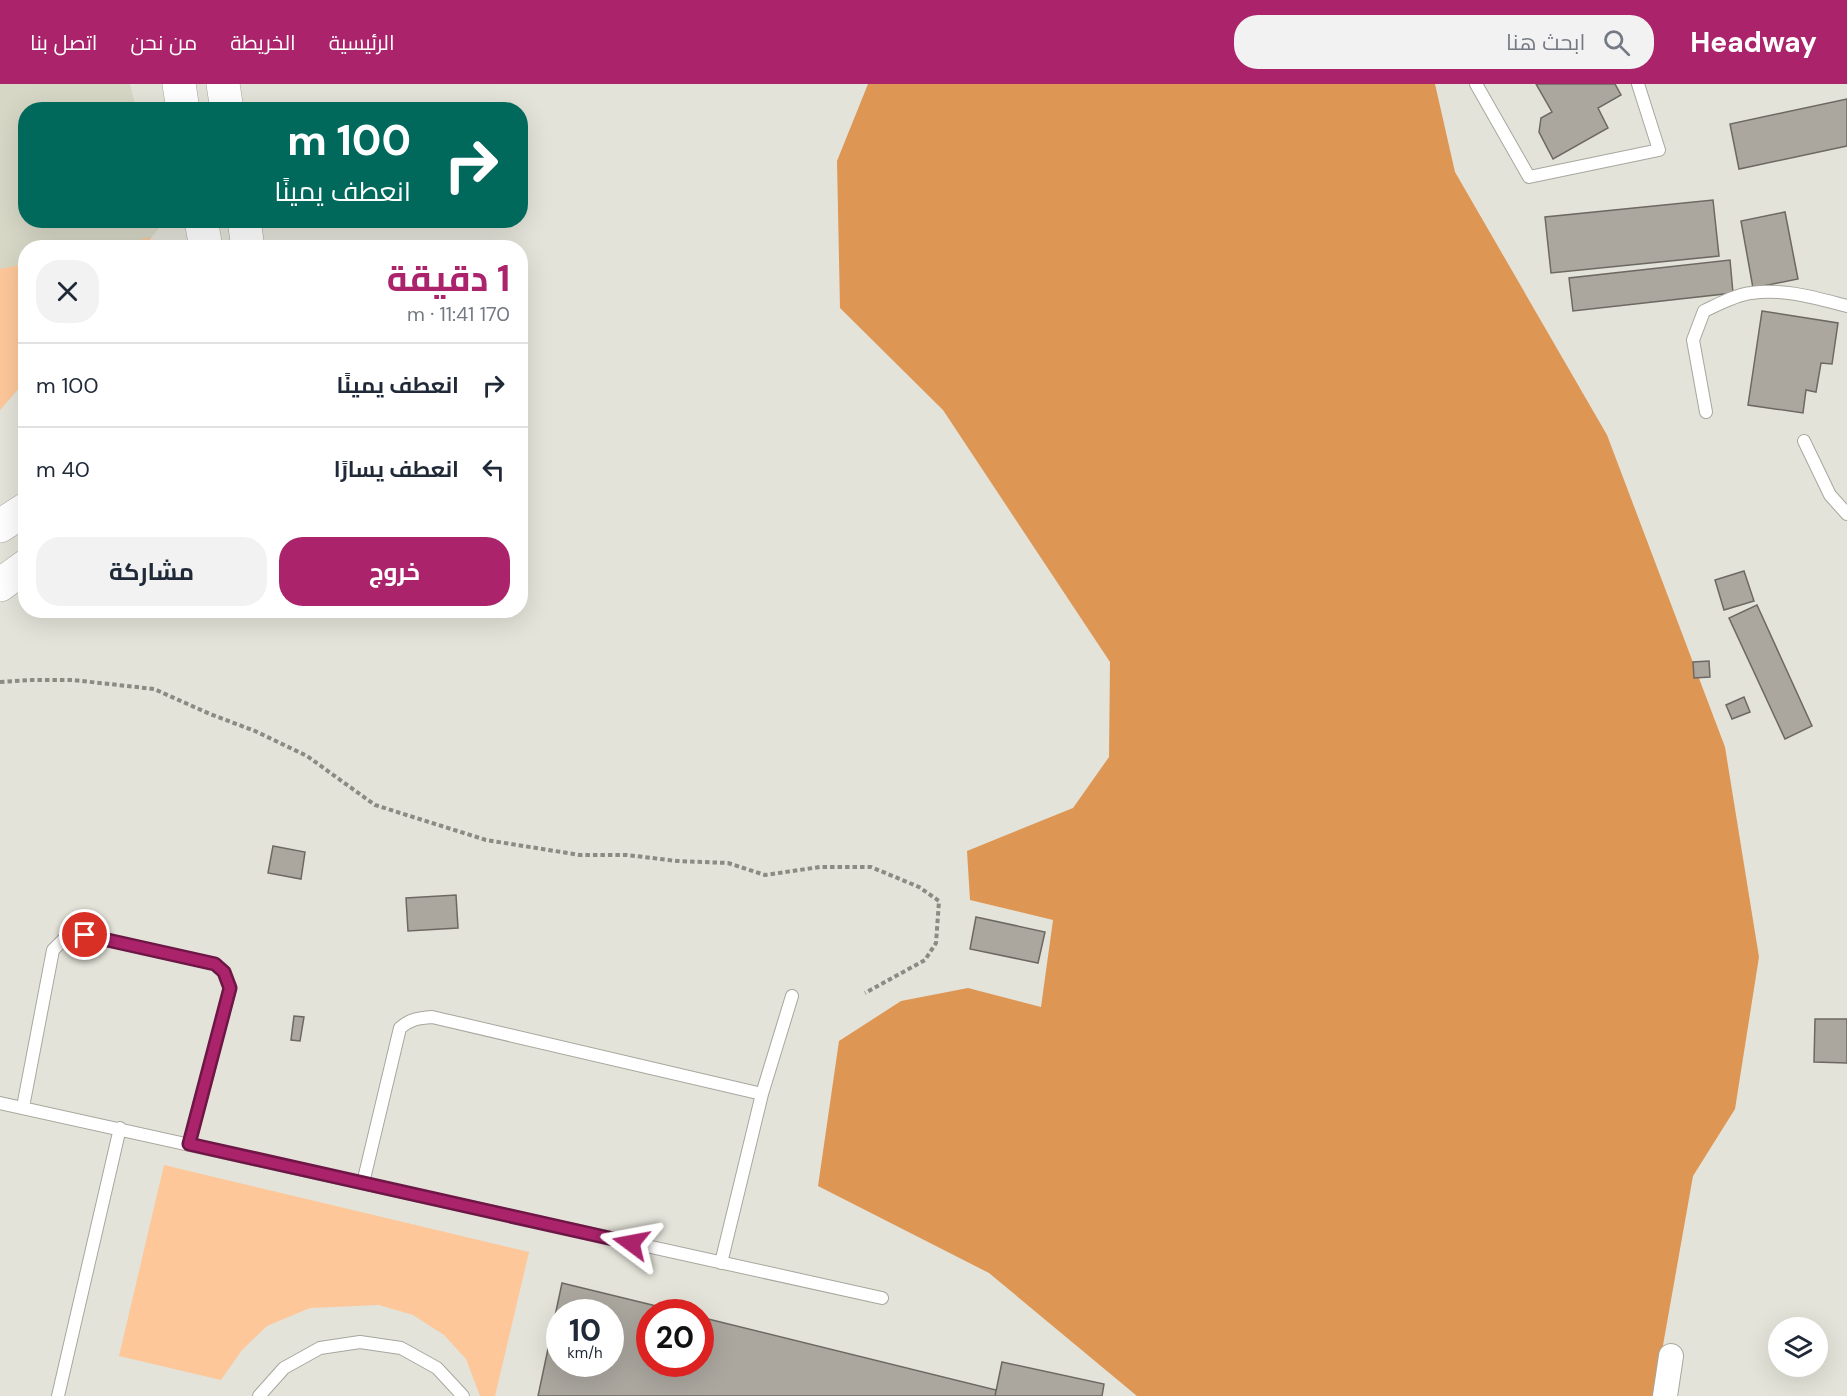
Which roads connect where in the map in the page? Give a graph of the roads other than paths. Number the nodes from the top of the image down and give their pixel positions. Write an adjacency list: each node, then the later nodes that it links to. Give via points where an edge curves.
1 (179, 84): 5 (street)
2 (223, 84): 6 (street)
3 (1476, 84): 4 (lane, via 1529,177 1659,150)
4 (1638, 84)
5 (182, 102)
6 (226, 102)
7 (1847, 306): 8 (lane, via 1794,293 1751,293 1704,311 1693,340)
8 (1706, 412)
9 (1804, 441): 11 (lane, via 1830,495)
10 (18, 514): 12 (street)
11 (1847, 514)
12 (0, 526)
13 (18, 572): 14 (street)
14 (0, 585)
15 (792, 996): 16 (lane)
16 (762, 1094): 21 (lane, via 432,1017 418,1018 400,1028); 22 (lane)
17 (0, 1102): 18 (lane)
18 (23, 1107): 19 (lane); 20 (lane, via 53,950 65,938 85,935 172,954 215,964 224,972 230,988)
19 (120, 1128): 20 (lane); 25 (lane)
20 (189, 1144): 21 (lane)
21 (363, 1183): 22 (lane)
22 (721, 1263): 23 (lane)
23 (882, 1298)
24 (1671, 1356): 28 (street)
25 (58, 1396)
26 (259, 1396): 27 (lane, via 284,1368 320,1348 360,1342 401,1348 437,1368)
27 (463, 1396)
28 (1665, 1396)

